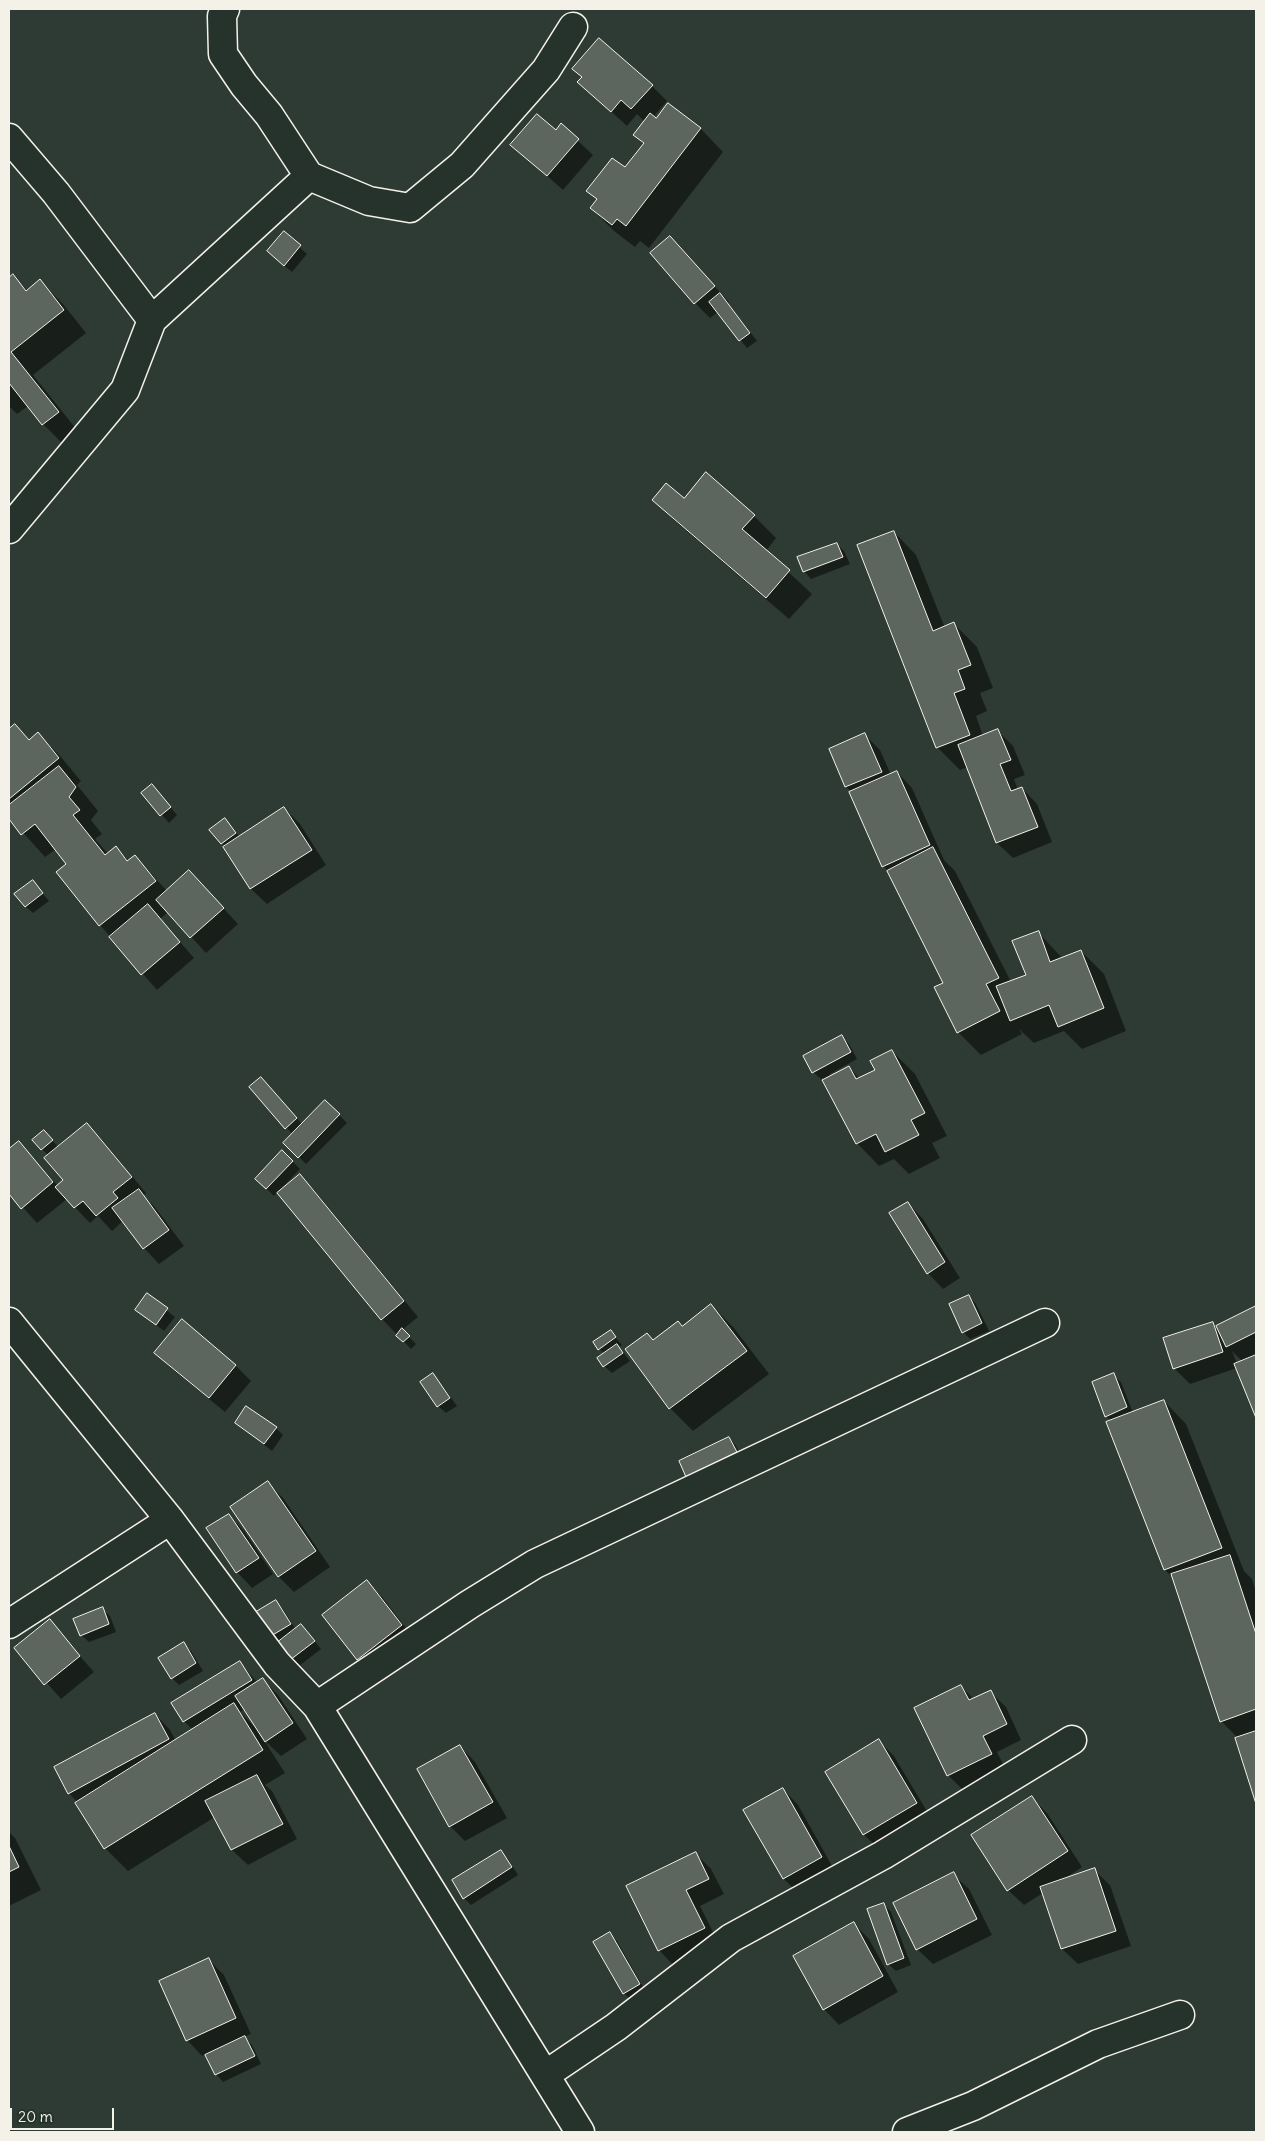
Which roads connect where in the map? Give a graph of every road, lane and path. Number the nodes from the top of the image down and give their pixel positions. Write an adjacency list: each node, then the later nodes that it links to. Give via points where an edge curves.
1 (225, 9): 4 (street, via 222,16 222,54 269,115)
2 (573, 27): 4 (street, via 546,70 462,164 410,208 369,201)
3 (9, 138): 5 (street, via 56,193)
4 (309, 176): 5 (street)
5 (152, 320): 6 (street, via 125,390)
6 (9, 529)
7 (9, 1322): 9 (street)
8 (1045, 1323): 11 (street, via 535,1564)
9 (170, 1520): 10 (street); 11 (street, via 277,1664)
10 (9, 1624)
11 (317, 1706): 14 (street)
12 (1072, 1740): 14 (street, via 883,1855 731,1938 616,2028)
13 (1180, 2015): 16 (street, via 1098,2044 973,2106)
14 (545, 2075): 15 (street)
15 (580, 2132)
16 (907, 2132)

